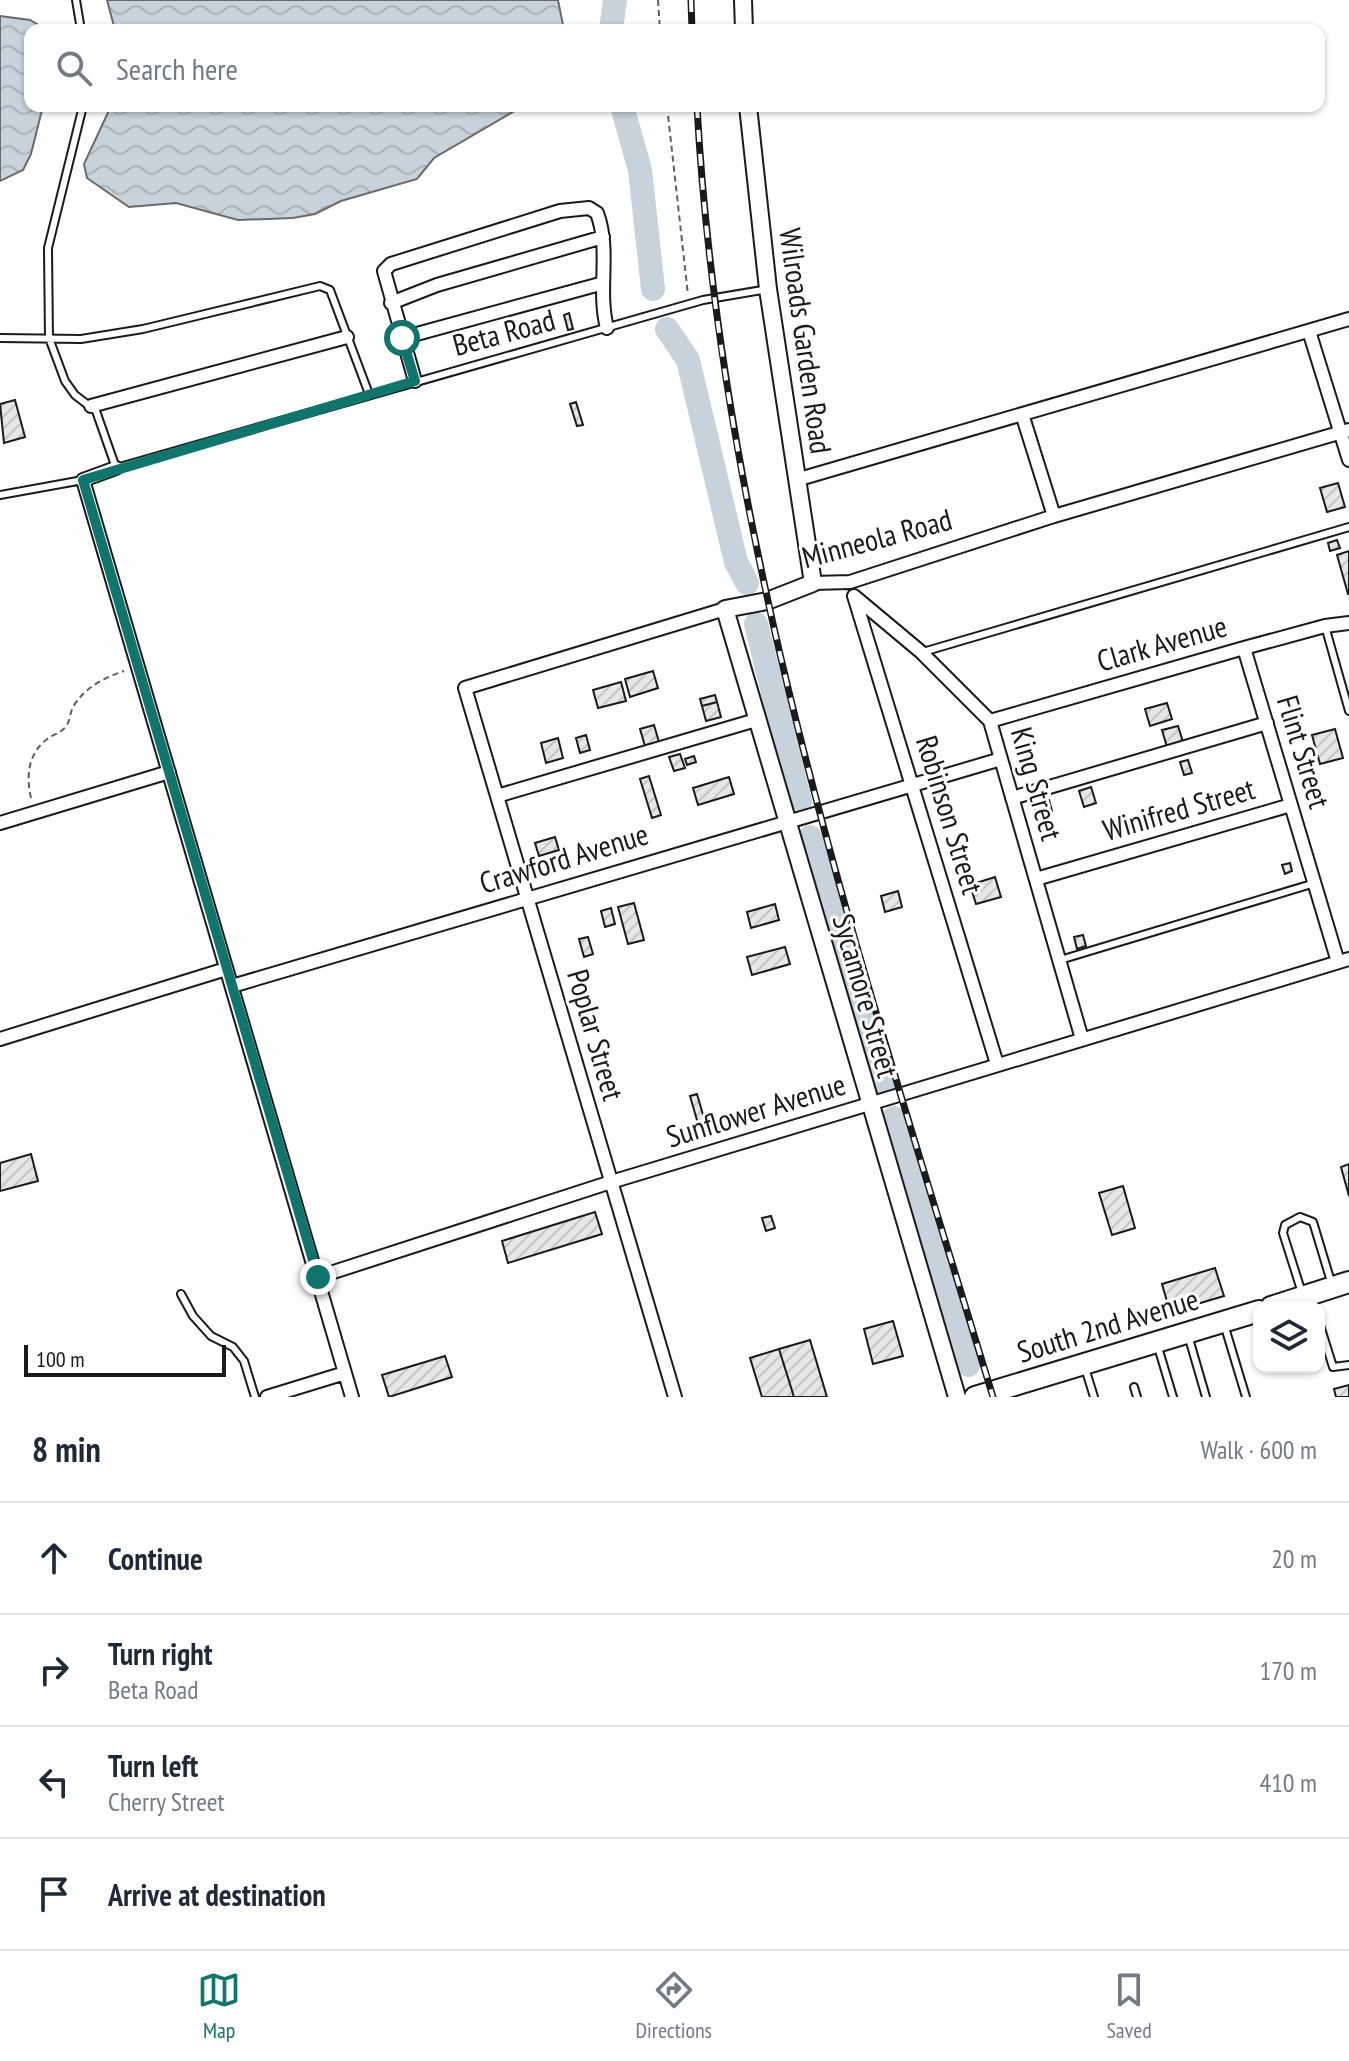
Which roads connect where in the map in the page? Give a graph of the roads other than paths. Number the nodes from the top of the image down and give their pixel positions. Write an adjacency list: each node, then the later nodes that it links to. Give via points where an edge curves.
1 (76, 0): 3 (lane)
2 (743, 0): 4 (street)
3 (80, 24)
4 (744, 24)
5 (82, 112): 16 (lane, via 48,248)
6 (749, 112): 9 (street, Wilroads Garden Road)
7 (603, 237): 8 (street); 10 (street); 10 (street, via 597,213 589,208 560,211 391,264 384,271)
8 (600, 284): 12 (street); 17 (street)
9 (768, 289): 12 (lane, Beta Road, via 689,304); 26 (street, Wilroads Garden Road)
10 (391, 303): 17 (street)
11 (1349, 319): 13 (street)
12 (607, 328): 18 (lane, Beta Road)
13 (1309, 331): 21 (street); 22 (street)
14 (347, 337): 16 (lane, via 330,290 320,286 143,329 81,339); 19 (lane); 20 (street)
15 (0, 338): 16 (lane)
16 (49, 338): 20 (lane, via 65,381)
17 (402, 338): 18 (street)
18 (415, 381): 19 (lane, Beta Road)
19 (369, 394): 24 (lane, Beta Road)
20 (91, 406): 24 (lane)
21 (1022, 414): 26 (street); 28 (street)
22 (1345, 431): 23 (street); 28 (street, Minneola Road)
23 (1349, 460)
24 (116, 468): 25 (street)
25 (83, 480): 27 (lane); 44 (street)
26 (796, 480): 31 (street, Wilroads Garden Road)
27 (0, 495)
28 (1054, 516): 30 (street, Minneola Road)
29 (1349, 527): 37 (lane)
30 (850, 582): 31 (street, Minneola Road); 32 (street, Robinson Street)
31 (813, 583): 33 (street, Minneola Road, via 767,601)
32 (854, 596): 37 (street, King Street); 45 (street, Robinson Street)
33 (725, 609): 38 (street, Minneola Road); 40 (street, Sycamore Street)
34 (1349, 623): 35 (street, Clark Avenue)
35 (1325, 626): 36 (street, Clark Avenue); 39 (lane)
36 (1244, 648): 41 (street, Clark Avenue); 42 (street, Flint Street)
37 (921, 652): 41 (street, King Street)
38 (465, 688): 46 (street, Poplar Street)
39 (1349, 711)
40 (756, 720): 46 (street); 49 (street, Sycamore Street)
41 (990, 721): 43 (street, King Street)
42 (1267, 723): 47 (street); 48 (street, Flint Street)
43 (1001, 759): 45 (street, Crawford Avenue); 47 (street, King Street)
44 (169, 772): 50 (street); 56 (street)
45 (913, 787): 49 (street, Crawford Avenue); 60 (street, Robinson Street)
46 (497, 796): 53 (street, Poplar Street)
47 (1012, 798): 51 (street, King Street)
48 (1291, 805): 51 (street, Winifred Street); 52 (street, Flint Street)
49 (784, 821): 53 (street, Crawford Avenue); 61 (street, Sycamore Street)
50 (0, 823)
51 (1036, 879): 54 (street, King Street)
52 (1315, 883): 54 (lane); 55 (street, Flint Street)
53 (527, 897): 57 (street, Crawford Avenue); 62 (street, Poplar Street)
54 (1060, 960): 59 (street, King Street)
55 (1344, 961): 59 (street, Sunflower Avenue)
56 (226, 969): 57 (street); 58 (street)
57 (232, 986): 63 (street)
58 (0, 1039)
59 (1082, 1039): 60 (street, Sunflower Avenue)
60 (997, 1064): 61 (street, Sunflower Avenue)
61 (868, 1104): 62 (street, Sunflower Avenue); 80 (street, Sycamore Street)
62 (611, 1182): 63 (street, Sunflower Avenue); 79 (street, Poplar Street)
63 (318, 1277): 74 (street)
64 (1341, 1285): 66 (main road); 66 (lane, via 1313,1222 1293,1219 1283,1233)
65 (181, 1294): 76 (lane, via 211,1336 233,1347 244,1361)
66 (1309, 1299)
67 (1253, 1313): 68 (main road, South 2nd Avenue)
68 (1223, 1322): 69 (main road, South 2nd Avenue); 86 (lane)
69 (1187, 1333): 71 (main road, South 2nd Avenue); 85 (lane)
70 (1325, 1341): 73 (lane, via 1333,1367)
71 (1157, 1342): 72 (main road, South 2nd Avenue); 84 (lane)
72 (1084, 1365): 81 (main road, South 2nd Avenue); 82 (lane)
73 (1349, 1365)
74 (345, 1373): 77 (street); 78 (street)
75 (1134, 1387): 83 (lane)
76 (255, 1397)
77 (267, 1397)
78 (352, 1397)
79 (675, 1397)
80 (957, 1397)
81 (975, 1397)
82 (1094, 1397)
83 (1137, 1397)
84 (1173, 1397)
85 (1206, 1397)
86 (1246, 1397)

